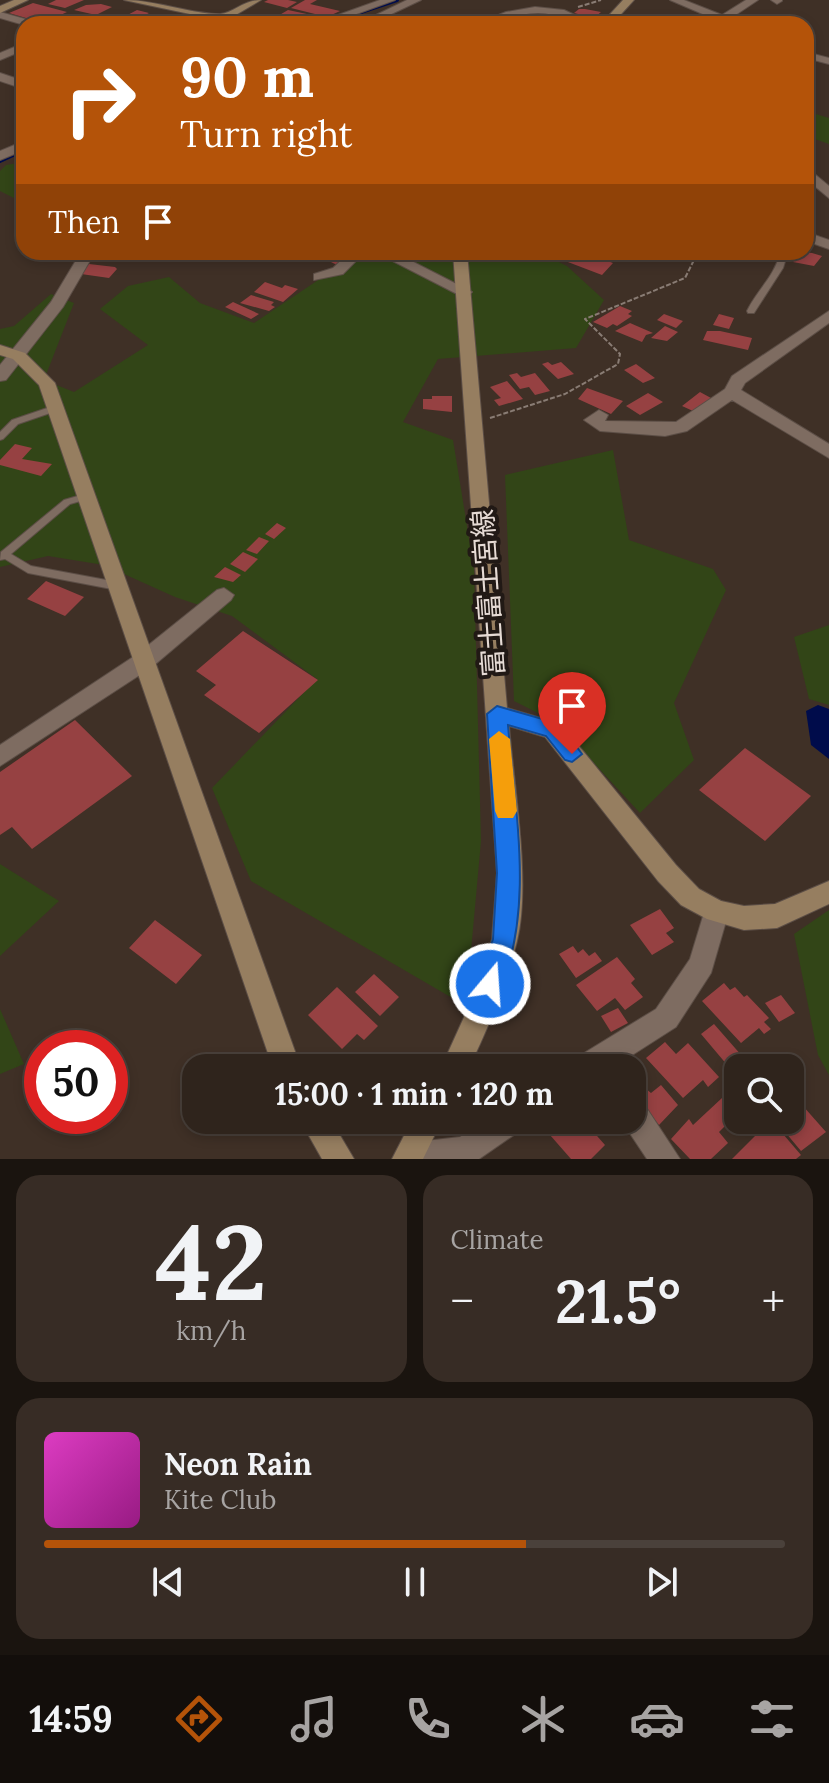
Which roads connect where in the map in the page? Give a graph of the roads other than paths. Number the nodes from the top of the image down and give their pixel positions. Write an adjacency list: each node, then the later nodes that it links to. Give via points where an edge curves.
1 (23, 0): 9 (street)
2 (129, 0): 10 (street)
3 (256, 0): 11 (street)
4 (390, 0): 12 (street)
5 (416, 0): 13 (street)
6 (629, 0): 16 (street)
7 (675, 0): 17 (street)
8 (753, 0): 18 (street)
9 (0, 12)
10 (213, 16)
11 (227, 16)
12 (342, 16)
13 (379, 16)
14 (501, 16): 15 (street, via 546,9)
15 (573, 16)
16 (614, 16)
17 (720, 16)
18 (735, 16)
19 (814, 179): 20 (street)
20 (829, 194)
21 (84, 260): 30 (street, via 69,289)
22 (350, 260): 26 (street)
23 (398, 260): 27 (street)
24 (461, 260): 27 (street, 富士富士宮線)
25 (783, 260): 28 (lane)
26 (319, 277)
27 (464, 292): 42 (street, 富士富士宮線)
28 (751, 311)
29 (829, 316): 32 (street, via 738,380)
30 (9, 353): 31 (street); 33 (street, via 47,383)
31 (0, 376)
32 (732, 392): 34 (street, via 681,427 665,430 600,426 593,420); 36 (street)
33 (56, 408): 35 (lane, via 15,422); 37 (street)
34 (599, 415)
35 (0, 437)
36 (829, 452)
37 (88, 496): 38 (lane, via 67,502); 39 (street)
38 (2, 556): 39 (lane, via 28,569)
39 (117, 586): 41 (street)
40 (224, 595): 41 (street)
41 (144, 661): 43 (street); 46 (street)
42 (497, 714): 45 (street, via 553,730 667,873 690,897); 47 (street, 富士富士宮線, via 509,873 505,939)
43 (0, 757)
44 (829, 892): 45 (street, via 777,916 744,918)
45 (716, 911): 48 (street, via 702,964 666,1018)
46 (282, 1054)
47 (461, 1054)
48 (612, 1054)
49 (646, 1131): 55 (street)
50 (323, 1134): 53 (street)
51 (421, 1134): 54 (street)
52 (490, 1134): 54 (street, via 465,1151)
53 (339, 1159)
54 (408, 1159)
55 (665, 1159)

